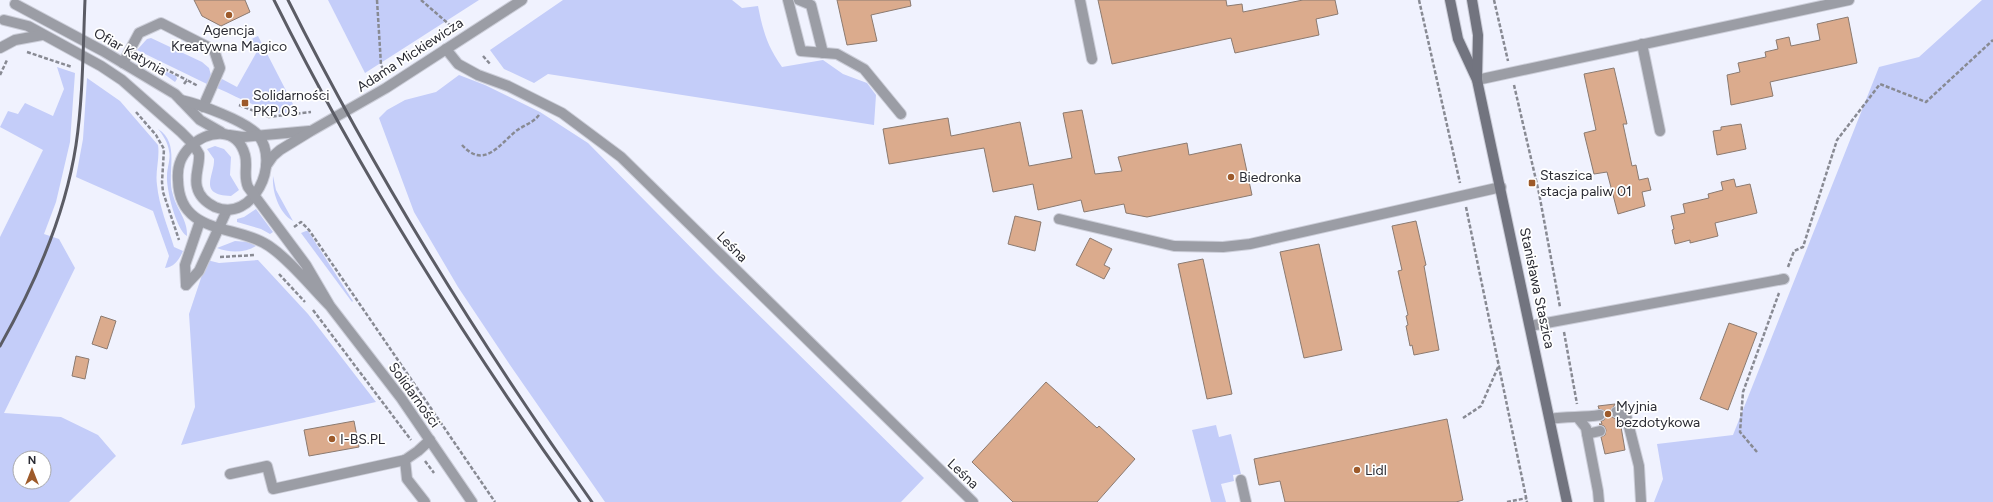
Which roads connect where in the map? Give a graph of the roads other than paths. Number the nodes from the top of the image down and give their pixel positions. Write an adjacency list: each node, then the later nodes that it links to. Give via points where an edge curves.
1 (522, 0): 13 (street, Adama Mickiewicza)
2 (788, 0): 14 (street, via 800,51)
3 (799, 0): 14 (street, via 812,5)
4 (1080, 0): 15 (street)
5 (1450, 0): 17 (main road, Stanisława Staszica, via 1458,39)
6 (1472, 0): 17 (main road, Stanisława Staszica, via 1478,36)
7 (1849, 0): 11 (street)
8 (15, 2): 9 (street, via 9,16); 16 (street, Ofiar Katynia)
9 (2, 22): 10 (street, Ofiar Katynia, via 28,26)
10 (42, 35): 12 (street, via 15,40); 25 (street, Ofiar Katynia, via 122,80)
11 (1642, 44): 17 (street); 22 (street)
12 (0, 48)
13 (446, 49): 21 (street, Adama Mickiewicza, via 386,88); 48 (street, Leśna, via 458,64 478,75 508,86 562,112 621,157)
14 (823, 53): 20 (street, via 837,54 864,69)
15 (1092, 59)
16 (123, 63): 18 (street, Ofiar Katynia); 19 (street, via 138,34 161,23 214,50 220,68)
17 (1477, 80): 27 (main road, Stanisława Staszica)
18 (181, 100): 19 (street); 23 (street, Ofiar Katynia, via 200,120)
19 (203, 107): 24 (street, via 242,123)
20 (901, 114)
21 (311, 131): 24 (street, Adama Mickiewicza); 26 (street, Adama Mickiewicza, via 280,150)
22 (1660, 131)
23 (225, 134): 24 (street, Adama Mickiewicza); 25 (street, Adama Mickiewicza, via 206,135); 28 (street, Ofiar Katynia, via 238,142 243,149 246,164 245,181)
24 (258, 135): 26 (street, via 265,148)
25 (193, 144): 29 (street, via 199,154 197,188 210,205); 31 (street, via 181,158 178,186 185,206)
26 (266, 166): 28 (street, via 260,187)
27 (1501, 187): 30 (street, via 1250,244 1223,247 1174,246); 35 (main road, Stanisława Staszica)
28 (254, 196): 29 (street, via 240,207); 34 (street, Solidarności, via 306,265)
29 (227, 210): 32 (street)
30 (1059, 219)
31 (200, 221): 32 (street, Solidarności); 32 (street, via 186,265 186,285 199,271)
32 (218, 228): 34 (street, Solidarności, via 268,246)
33 (1784, 279): 35 (street)
34 (330, 306): 42 (street, Solidarności)
35 (1530, 326): 39 (main road, Stanisława Staszica)
36 (1616, 412): 52 (street, via 1626,415 1625,427 1639,466)
37 (1600, 415): 38 (street)
38 (1578, 418): 39 (street, via 1568,416); 41 (street, via 1586,428)
39 (1550, 419): 50 (main road, Stanisława Staszica)
40 (1600, 431): 41 (street)
41 (1587, 434): 51 (street)
42 (430, 440): 43 (street); 47 (street, Solidarności)
43 (405, 460): 44 (street, via 272,489 267,466); 46 (street, via 407,479)
44 (230, 474)
45 (1241, 480): 49 (street)
46 (425, 502)
47 (472, 502)
48 (973, 502)
49 (1246, 502)
50 (1567, 502)
51 (1598, 502)
52 (1642, 502)

